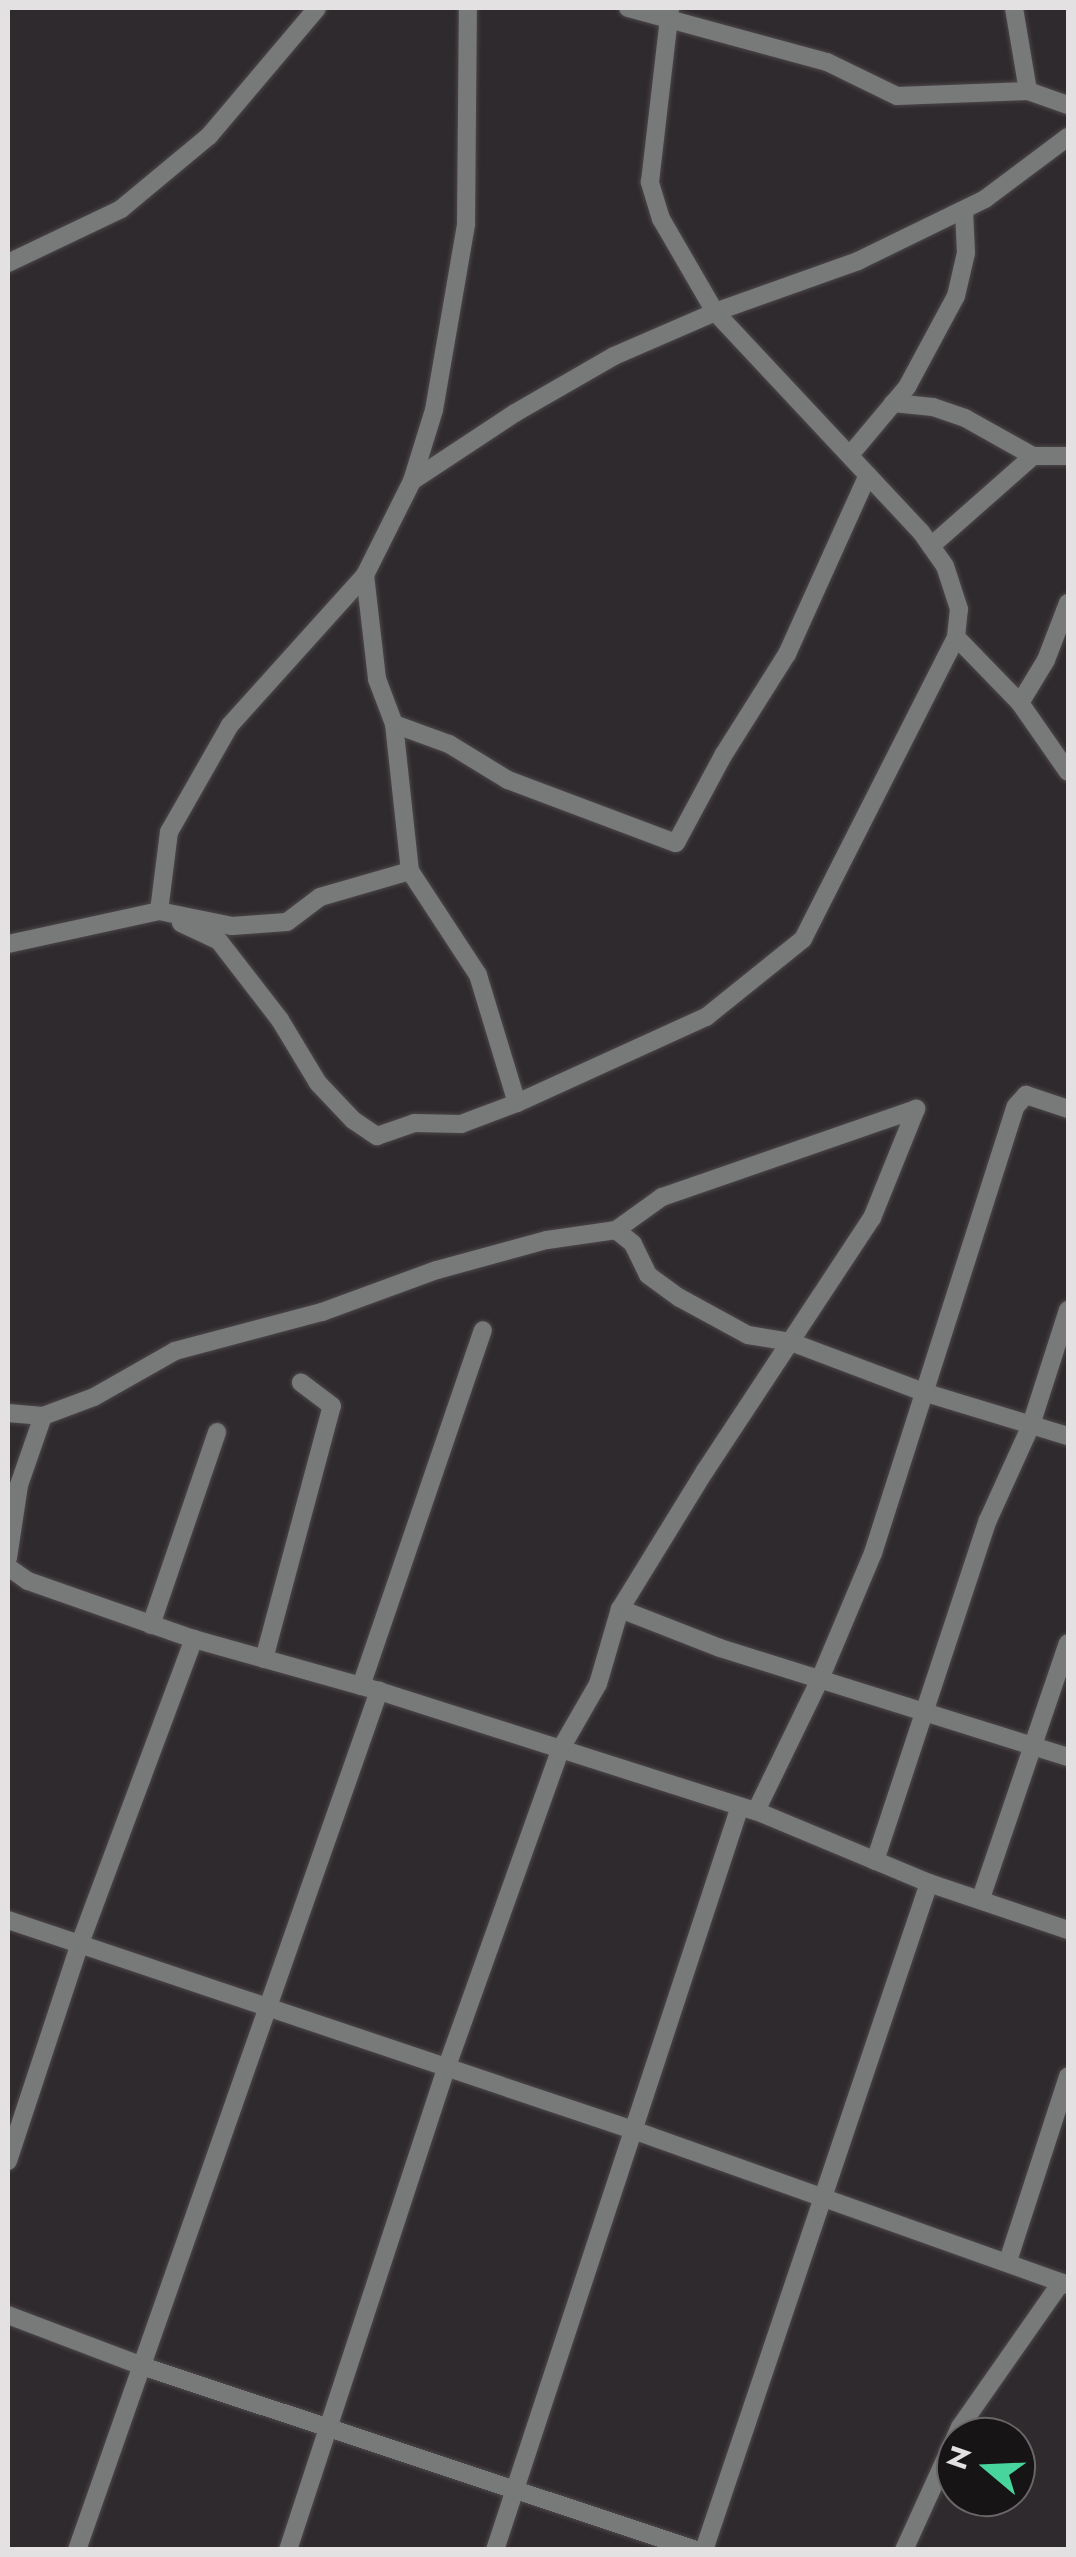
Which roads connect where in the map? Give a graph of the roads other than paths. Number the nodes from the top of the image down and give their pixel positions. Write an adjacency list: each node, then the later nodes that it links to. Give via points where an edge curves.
1 (317, 8): 10 (street, via 209,136 121,209)
2 (468, 8): 17 (street, via 466,224 434,410)
3 (628, 8): 5 (street)
4 (1014, 8): 6 (street)
5 (669, 14): 6 (street, via 828,62 897,96); 11 (street, via 650,182 661,220)
6 (1028, 91): 7 (street)
7 (1068, 105)
8 (1068, 137): 9 (street, via 1010,185)
9 (964, 210): 11 (street, via 858,261); 12 (street, via 966,253 956,296)
10 (8, 263)
11 (715, 312): 13 (street); 17 (street, via 614,356)
12 (893, 403): 13 (street); 14 (street, via 965,418)
13 (850, 455): 16 (street)
14 (1033, 456): 15 (street); 18 (street)
15 (1068, 456)
16 (868, 476): 18 (street); 23 (street, via 787,654 676,843 508,780 449,744)
17 (412, 481): 19 (street)
18 (930, 546): 21 (street, via 945,566 959,609)
19 (365, 575): 23 (street, via 376,679); 26 (street, via 230,725 168,832)
20 (1068, 603): 22 (street)
21 (956, 637): 22 (street); 28 (street, via 804,940 706,1017)
22 (1020, 703): 24 (street)
23 (394, 724): 25 (street)
24 (1068, 772)
25 (410, 872): 26 (street, via 320,897 288,922 232,926); 28 (street, via 478,976)
26 (158, 911): 27 (street); 28 (street, via 219,942 280,1020 318,1083 377,1136 414,1123 460,1124)
27 (8, 944)
28 (517, 1103)
29 (1068, 1109): 35 (street, via 1026,1095 1016,1106)
30 (616, 1230): 33 (street, via 648,1274 680,1298 748,1334); 33 (street, via 662,1197 916,1109 872,1218); 37 (street, via 547,1240 436,1270 322,1312 175,1350 94,1397)
31 (1068, 1310): 38 (street)
32 (483, 1330): 49 (street)
33 (791, 1342): 35 (street); 43 (street)
34 (301, 1384): 47 (street, via 332,1406)
35 (922, 1392): 38 (street); 48 (street, via 873,1553)
36 (8, 1413): 37 (street)
37 (44, 1416): 41 (street, via 19,1485)
38 (1031, 1424): 40 (street); 50 (street, via 988,1520)
39 (217, 1432): 44 (street)
40 (1068, 1436)
41 (8, 1558)
42 (8, 1567): 44 (street, via 28,1581)
43 (620, 1610): 48 (street); 52 (street, via 598,1684)
44 (152, 1624): 45 (street)
45 (194, 1639): 47 (street); 60 (street)
46 (1068, 1643): 51 (street)
47 (264, 1659): 49 (street)
48 (820, 1679): 50 (street); 54 (street)
49 (370, 1689): 52 (street); 61 (street)
50 (925, 1712): 51 (street); 55 (street)
51 (1034, 1743): 53 (street); 57 (street)
52 (560, 1750): 54 (street); 62 (street)
53 (1068, 1758)
54 (747, 1810): 55 (street); 64 (street)
55 (876, 1861): 56 (street)
56 (929, 1883): 57 (street); 66 (street)
57 (980, 1898): 59 (street)
58 (8, 1920): 60 (street)
59 (1068, 1930)
60 (79, 1946): 61 (street); 65 (street)
61 (267, 2006): 62 (street); 70 (street)
62 (446, 2069): 64 (street); 71 (street)
63 (1068, 2076): 67 (street)
64 (634, 2130): 66 (street); 72 (street)
65 (8, 2161)
66 (825, 2198): 67 (street); 77 (street)
67 (1008, 2261): 68 (street)
68 (1065, 2284): 78 (street, via 960,2427)
69 (8, 2315): 70 (street)
70 (142, 2366): 71 (street); 73 (street)
71 (330, 2430): 72 (street); 74 (street)
72 (515, 2488): 75 (street); 76 (street)
73 (77, 2550)
74 (288, 2550)
75 (495, 2550)
76 (696, 2550)
77 (704, 2550)
78 (904, 2550)

